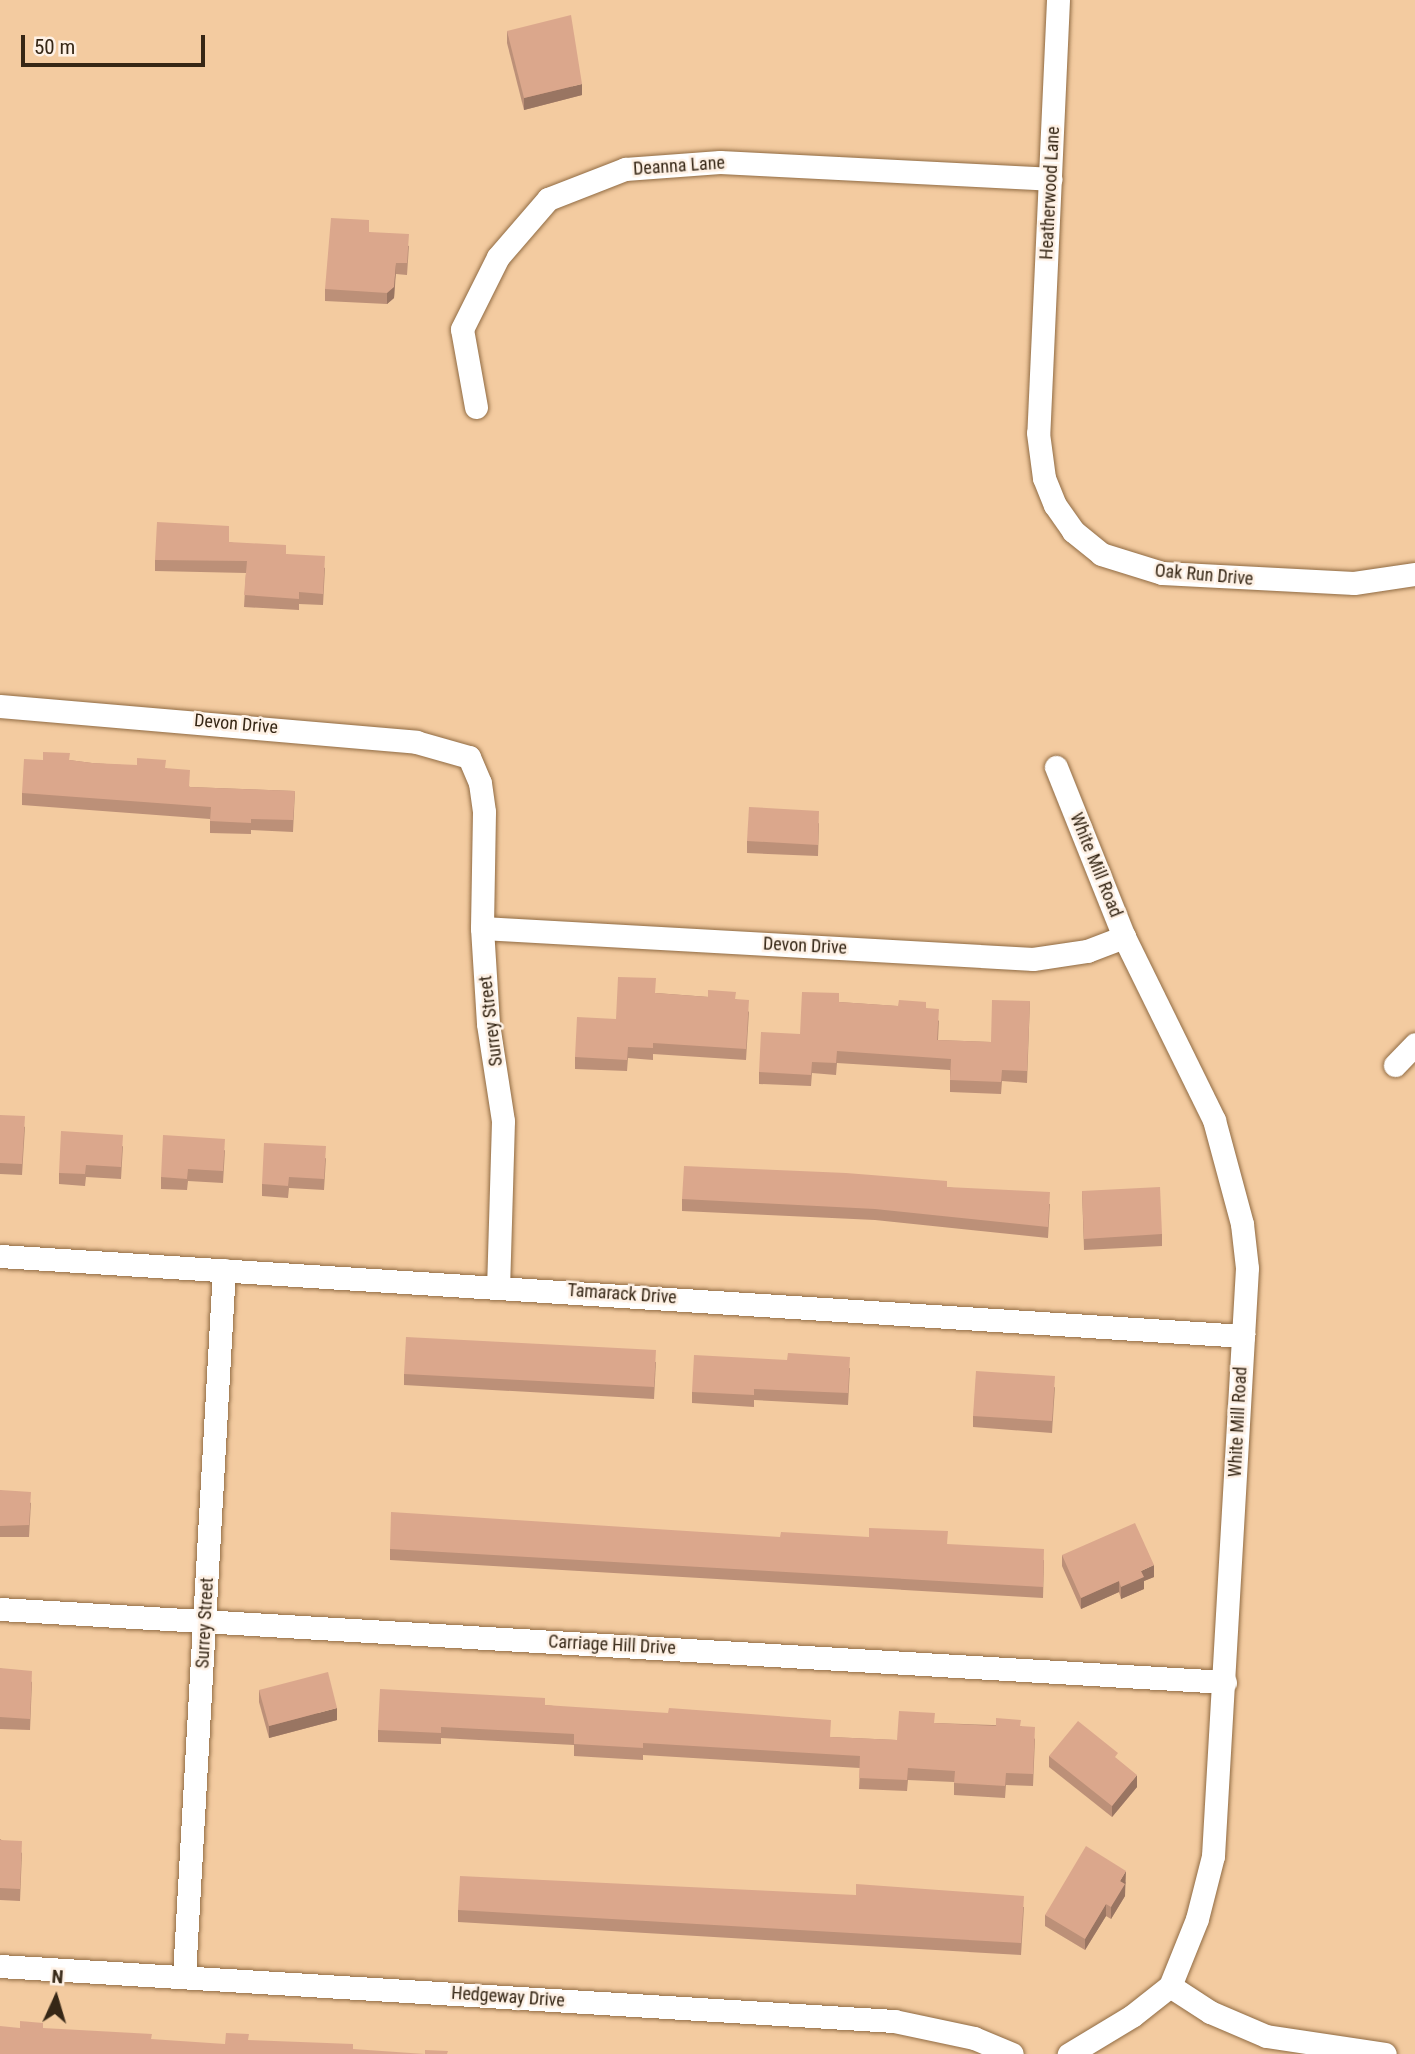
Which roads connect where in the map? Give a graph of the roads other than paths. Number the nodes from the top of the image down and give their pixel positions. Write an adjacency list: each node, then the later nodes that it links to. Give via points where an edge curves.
1 (1058, 0): 2 (street, Heatherwood Lane)
2 (1051, 178): 3 (street, Heatherwood Lane); 4 (street, Deanna Lane, via 720,162 625,169 548,199 498,257 462,328)
3 (1041, 385): 5 (street, Oak Run Drive, via 1038,433 1044,478 1073,531 1101,554 1162,573 1219,578 1353,583)
4 (476, 407)
5 (1415, 573)
6 (0, 706): 7 (street, Devon Drive, via 415,742)
7 (469, 757): 9 (street, Surrey Street, via 480,783 484,812)
8 (1056, 767): 10 (street, White Mill Road)
9 (482, 929): 10 (street, Devon Drive, via 1033,959 1087,951); 15 (street, Surrey Street, via 488,1024 503,1121)
10 (1124, 937): 16 (street, White Mill Road, via 1201,1089 1226,1154 1247,1268)
11 (1415, 1044): 12 (street)
12 (1395, 1065)
13 (0, 1256): 14 (street, Tamarack Drive)
14 (225, 1270): 15 (street, Tamarack Drive); 18 (street, Surrey Street)
15 (498, 1286): 16 (street, Tamarack Drive)
16 (1243, 1336): 19 (street, White Mill Road)
17 (0, 1609): 18 (street, Carriage Hill Drive)
18 (206, 1620): 19 (street, Carriage Hill Drive); 21 (street, Surrey Street)
19 (1225, 1682): 22 (street, White Mill Road, via 1213,1856 1197,1919)
20 (0, 1966): 21 (street, Hedgeway Drive)
21 (184, 1976): 23 (street, Hedgeway Drive, via 894,2021 974,2038)
22 (1170, 1986): 24 (street, White Mill Road, via 1132,2016); 25 (street, via 1210,2012 1266,2036)
23 (1012, 2054)
24 (1069, 2054)
25 (1385, 2054)

